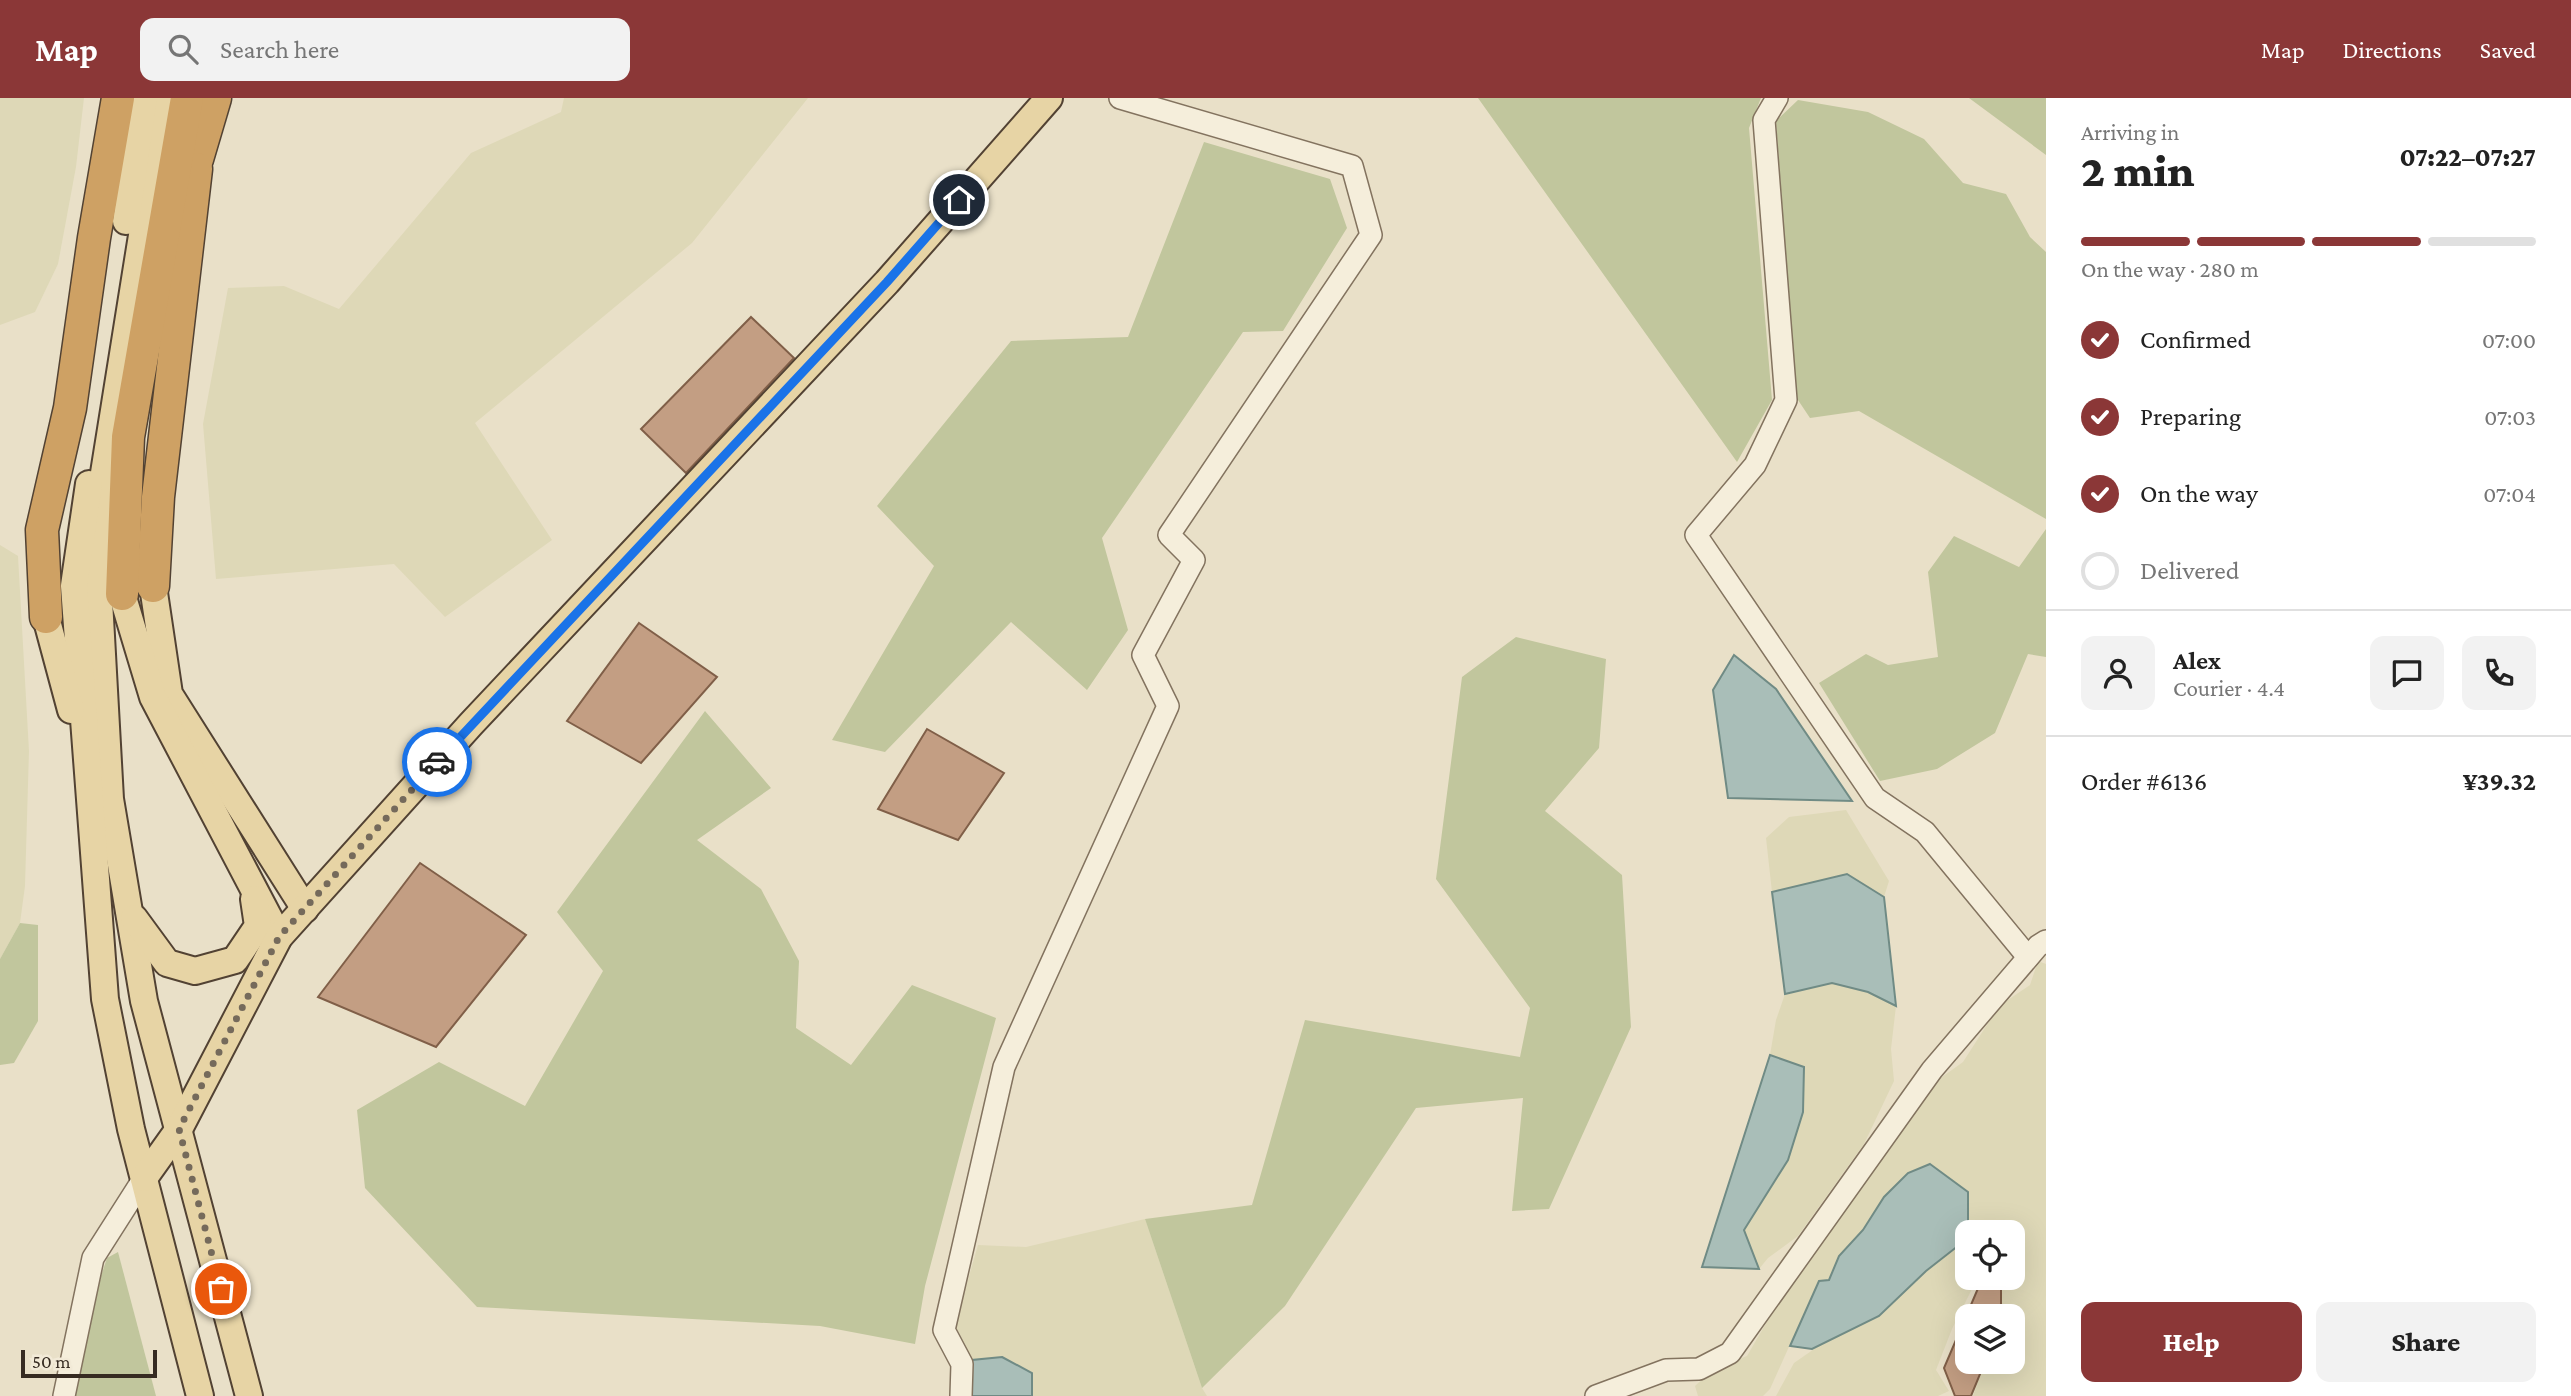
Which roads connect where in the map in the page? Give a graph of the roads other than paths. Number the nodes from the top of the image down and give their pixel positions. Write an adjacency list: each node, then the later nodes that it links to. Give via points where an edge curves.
1 (118, 98): 13 (highway, via 70,408 41,530)
2 (144, 98): 14 (main road, via 74,586)
3 (164, 98): 17 (main road, via 104,473 99,600 108,773)
4 (187, 98): 12 (highway, via 128,437)
5 (207, 98): 10 (highway)
6 (215, 98): 10 (highway)
7 (1049, 98): 16 (main road, via 887,282 471,724)
8 (1120, 98): 26 (street, via 1352,166 1371,235 1169,535 1194,560 1143,654 1168,706 1004,1068 944,1330 962,1364)
9 (1777, 98): 20 (street, via 1765,120 1786,400 1755,465 1696,535 1875,798 1925,832)
10 (197, 159): 11 (highway, via 158,497)
11 (153, 586): 16 (main road, via 169,694)
12 (121, 594): 15 (main road, via 153,697)
13 (46, 617): 14 (main road)
14 (87, 766): 22 (main road, via 105,999)
15 (253, 886): 17 (main road, via 258,926 235,960 195,971 167,963); 18 (main road)
16 (305, 909): 18 (main road)
17 (129, 911): 21 (main road, via 144,1001)
18 (279, 937): 21 (main road)
19 (2046, 941): 20 (street)
20 (2028, 957): 27 (street, via 1932,1070 1730,1353 1699,1369 1666,1370)
21 (179, 1129): 22 (main road); 25 (main road)
22 (144, 1178): 23 (street, via 93,1258); 24 (main road)
23 (64, 1396)
24 (200, 1396)
25 (249, 1396)
26 (961, 1396)
27 (1596, 1396)

